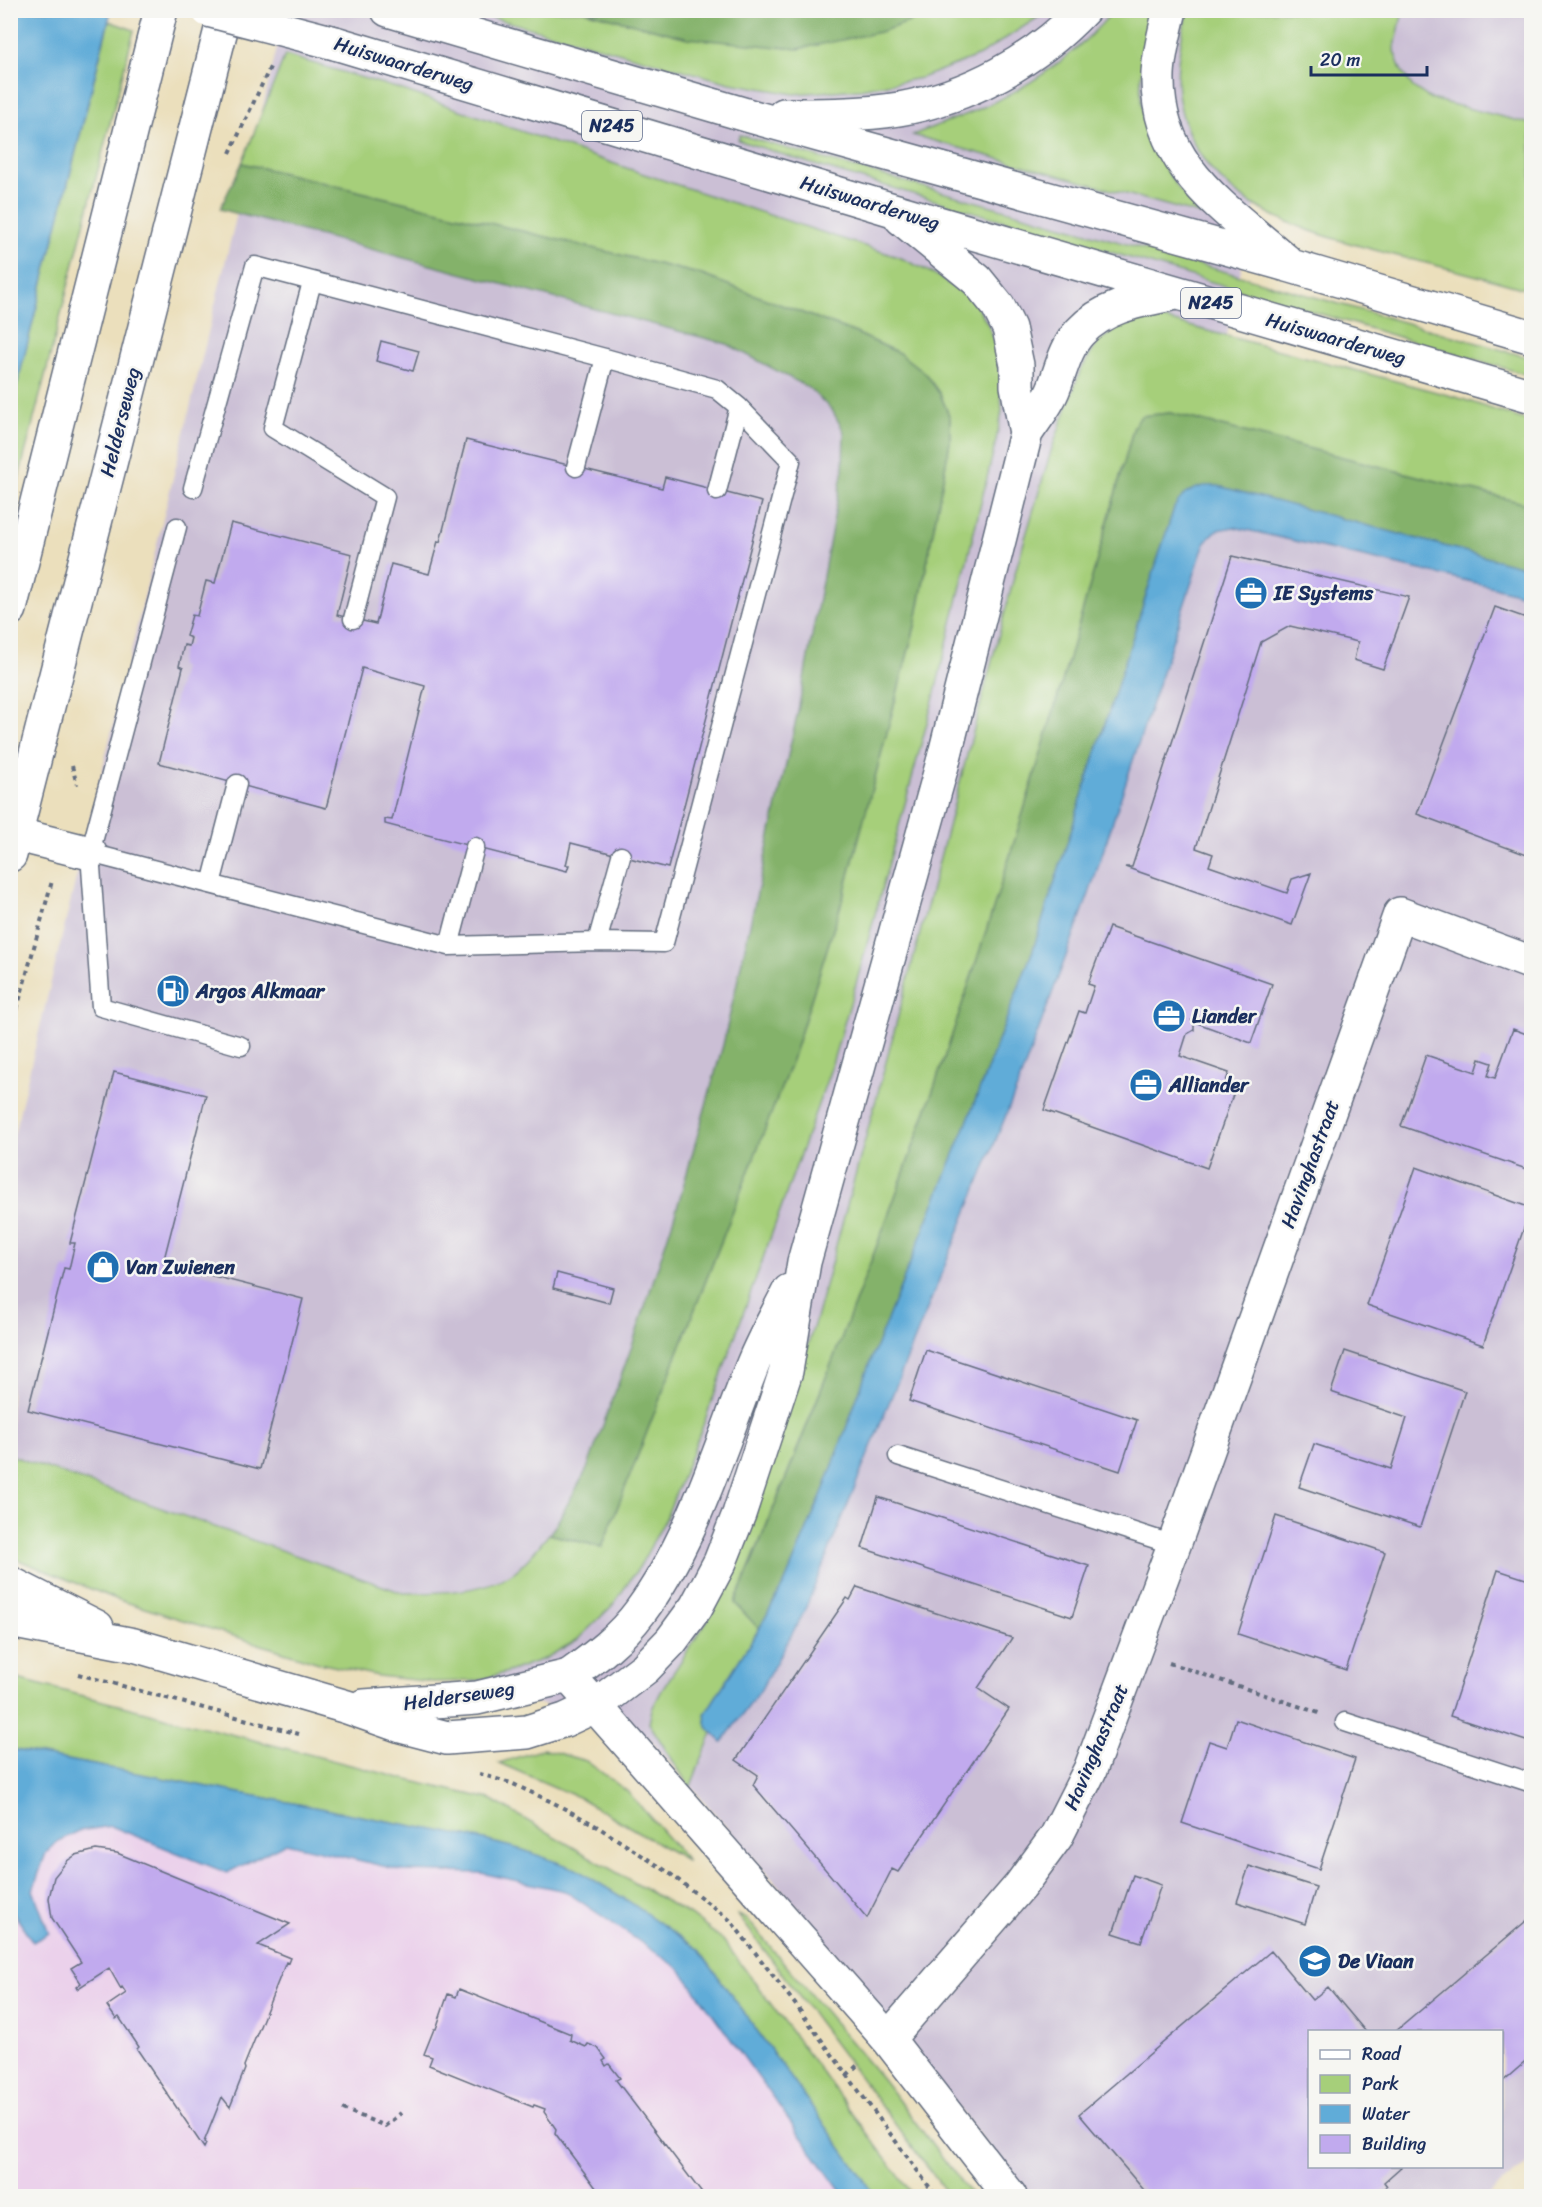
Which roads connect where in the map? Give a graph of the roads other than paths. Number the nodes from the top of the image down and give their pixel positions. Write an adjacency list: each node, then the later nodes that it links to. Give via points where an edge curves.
1 (161, 10): 21 (main road)
2 (208, 10): 8 (main road, Huiswaarderweg / N245, bridge, via 335,43)
3 (226, 10): 24 (main road, Helderseweg)
4 (388, 10): 7 (main road, N245)
5 (1083, 10): 7 (main road, via 1025,59 947,97 876,112)
6 (1170, 10): 9 (main road, via 1158,74 1166,129 1176,156 1193,179)
7 (750, 116): 9 (main road, N245)
8 (890, 209): 11 (main road, Huiswaarderweg / N245); 16 (main road, via 977,280 998,306 1009,328)
9 (1292, 266): 12 (main road, N245)
10 (312, 282): 13 (lane); 18 (lane, via 255,266); 22 (lane, via 273,428 385,497)
11 (1176, 293): 14 (main road, Huiswaarderweg / N245); 16 (main road, via 1111,309 1085,328 1068,350 1052,393)
12 (1532, 337)
13 (605, 358): 15 (lane, via 717,389); 17 (lane)
14 (1532, 396)
15 (740, 407): 19 (lane); 29 (lane, via 791,461 668,932 664,943)
16 (1026, 433): 33 (main road, via 943,762)
17 (576, 467)
18 (193, 488)
19 (717, 491)
20 (177, 527): 26 (lane)
21 (10, 609)
22 (353, 619)
23 (237, 784): 28 (lane)
24 (12, 841): 26 (main road, Helderseweg)
25 (476, 847): 30 (lane)
26 (90, 853): 28 (lane); 32 (lane, via 101,1007)
27 (621, 856): 29 (lane)
28 (212, 884): 30 (lane)
29 (597, 942): 30 (lane)
30 (449, 946)
31 (1532, 963): 35 (main road, Havinghastraat, via 1400,914)
32 (241, 1046)
33 (804, 1262): 39 (main road, via 754,1361 694,1517 663,1577 638,1614 601,1652); 40 (main road, Helderseweg, via 786,1371 720,1562 696,1607 671,1641 645,1668)
34 (898, 1456): 35 (lane)
35 (1174, 1545): 44 (main road, Havinghastraat, via 1090,1770 1056,1837 1020,1886)
36 (10, 1583): 38 (main road, Helderseweg)
37 (10, 1621): 38 (main road, Helderseweg)
38 (134, 1645): 41 (main road, Helderseweg)
39 (569, 1676): 40 (main road); 41 (main road, Helderseweg, via 477,1698)
40 (595, 1706): 41 (main road, Helderseweg, via 527,1732 447,1738); 44 (main road)
41 (348, 1707)
42 (1345, 1722): 43 (lane)
43 (1532, 1783)
44 (888, 2039): 45 (main road)
45 (1010, 2196)

